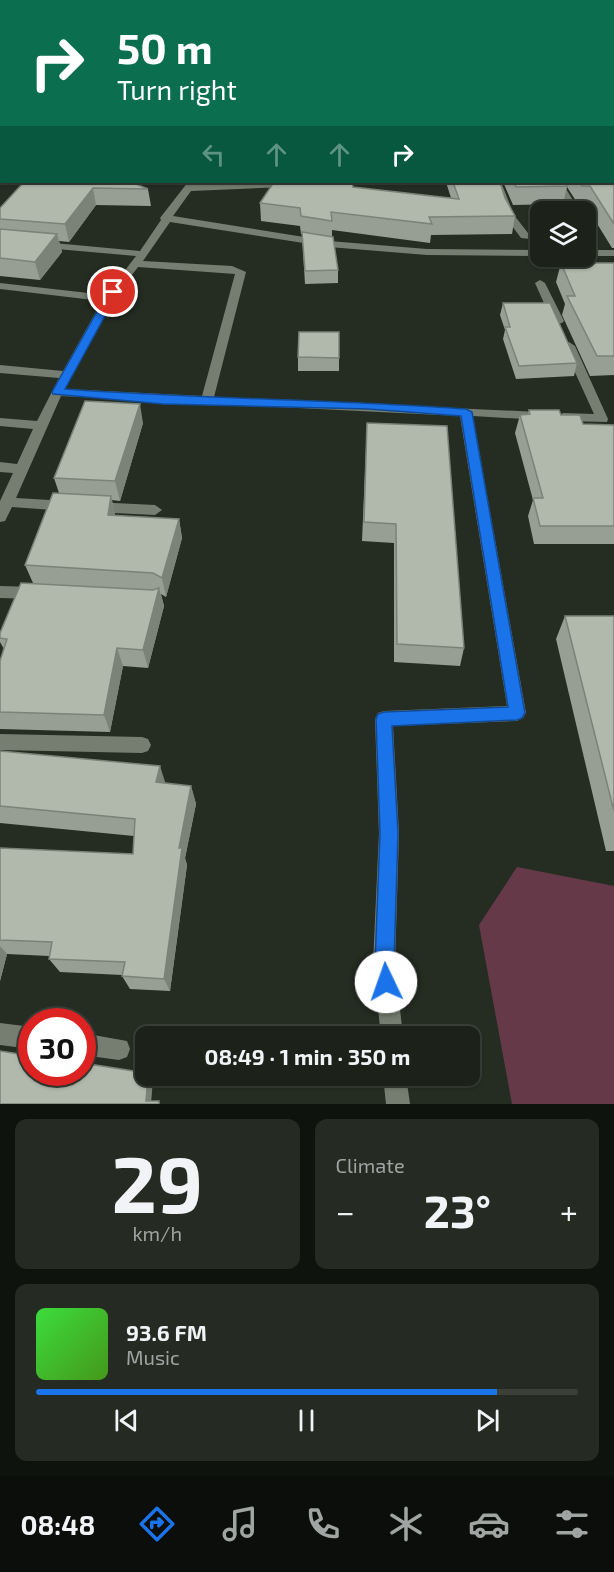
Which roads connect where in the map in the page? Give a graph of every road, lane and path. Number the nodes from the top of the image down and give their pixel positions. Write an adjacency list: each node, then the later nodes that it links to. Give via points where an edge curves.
1 (285, 183): 4 (street)
2 (497, 183): 7 (street, via 517,228)
3 (559, 183): 5 (street)
4 (190, 185): 6 (street)
5 (569, 201)
6 (165, 218): 9 (street, via 329,244 427,252); 12 (street)
7 (530, 236)
8 (0, 241): 12 (street)
9 (530, 253)
10 (596, 253): 11 (street)
11 (614, 253)
12 (139, 259): 15 (street); 19 (street, via 241,272)
13 (540, 283): 21 (street)
14 (0, 286): 15 (street)
15 (109, 299): 17 (street)
16 (0, 369): 17 (street)
17 (66, 375): 18 (street)
18 (57, 392): 19 (street); 23 (street)
19 (207, 401): 20 (street)
20 (466, 412): 21 (street); 33 (street, via 517,713 384,719 389,833 384,964)
21 (608, 419)
22 (0, 422): 23 (street)
23 (42, 426): 25 (street)
24 (0, 466): 25 (street)
25 (23, 469): 26 (street)
26 (8, 502): 27 (street); 28 (street)
27 (155, 510)
28 (0, 517)
29 (0, 592): 30 (street)
30 (56, 594)
31 (0, 742): 32 (street)
32 (142, 745)
33 (391, 1026)
34 (0, 1034): 35 (street)
35 (18, 1036)
36 (96, 1046): 37 (street)
37 (119, 1049)
38 (397, 1086): 39 (street)
39 (398, 1104)

